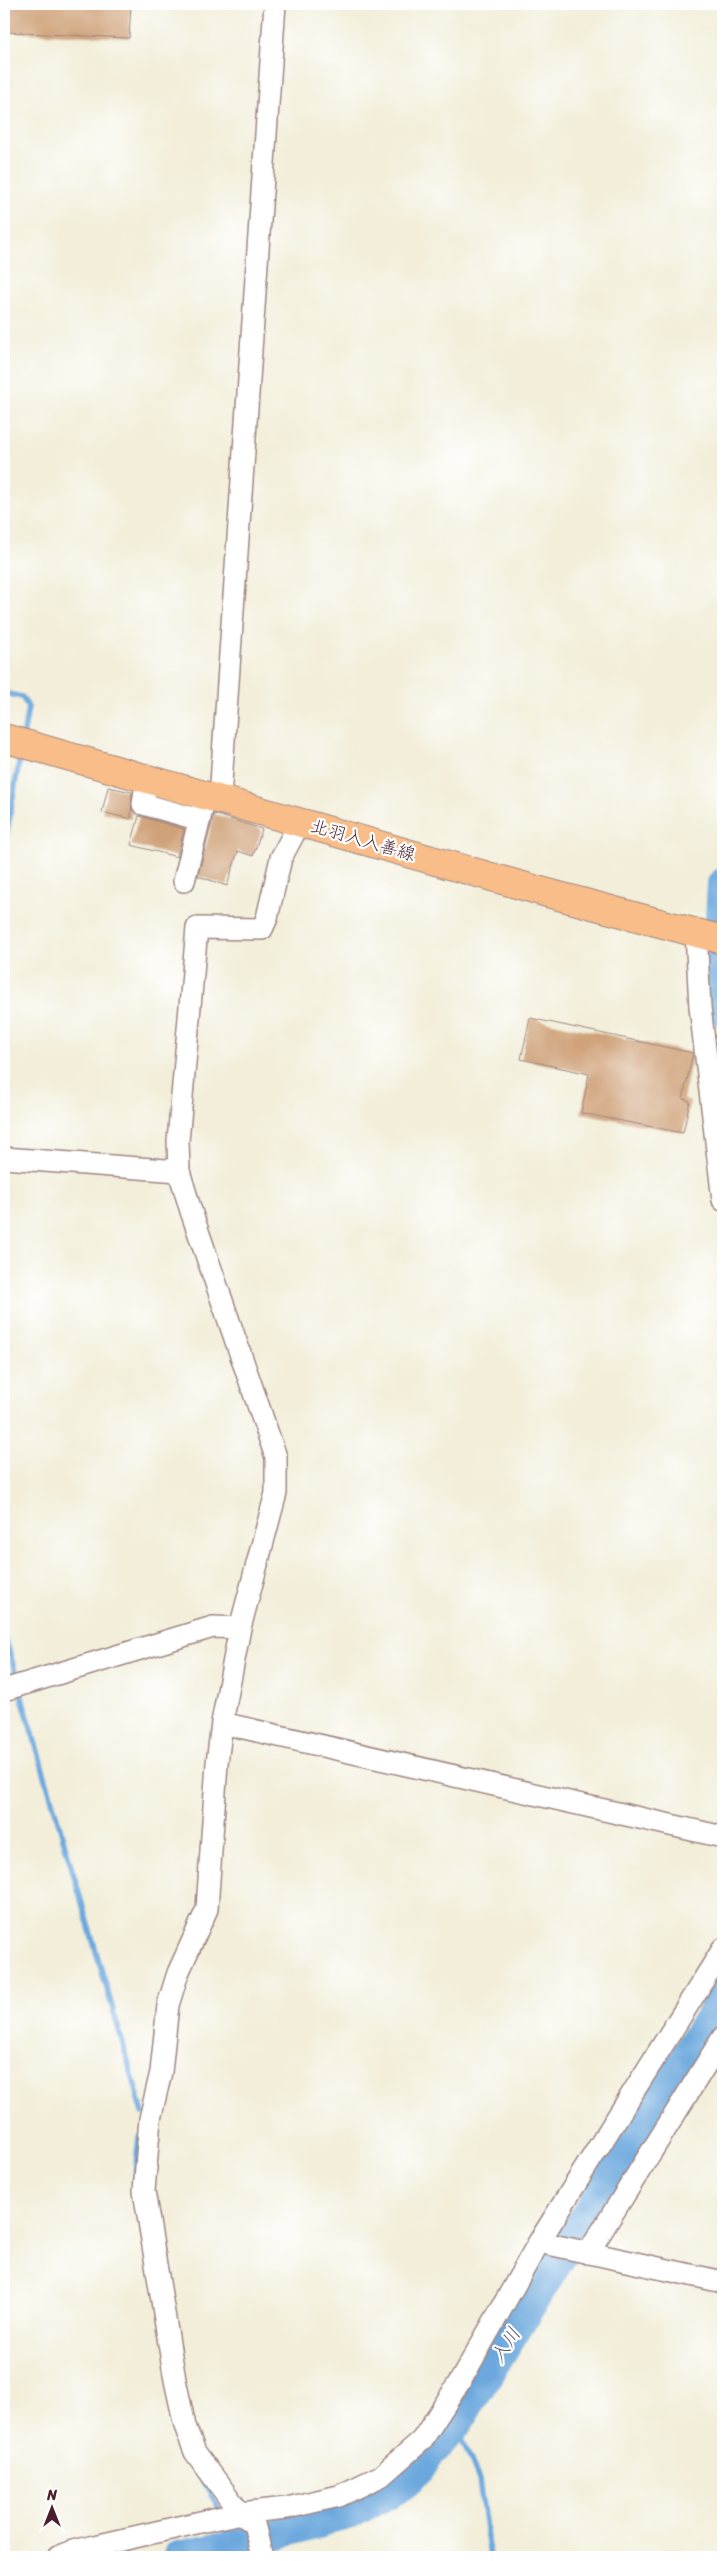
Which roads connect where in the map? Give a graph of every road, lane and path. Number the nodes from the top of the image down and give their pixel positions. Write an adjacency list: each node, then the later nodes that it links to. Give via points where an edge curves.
1 (275, 4): 4 (street)
2 (4, 738): 3 (main road, 北羽入入善線)
3 (147, 778): 4 (main road, 北羽入入善線); 5 (street, via 143,804)
4 (213, 796): 5 (street); 6 (main road, 北羽入入善線)
5 (200, 820): 7 (street)
6 (300, 822): 8 (main road, 北羽入入善線); 10 (street, via 281,858 262,929 197,928 178,1141)
7 (184, 881)
8 (708, 935): 11 (street, via 700,1007)
9 (4, 1158): 10 (street)
10 (179, 1171): 12 (street, via 276,1458 276,1493)
11 (723, 1200)
12 (240, 1628): 13 (street, via 213,1627); 14 (street)
13 (4, 1690)
14 (222, 1723): 15 (street); 21 (street, via 216,1764 207,1909 178,1973 168,2005 161,2072 150,2119 144,2191 185,2426 196,2452)
15 (723, 1837)
16 (723, 1949): 18 (street)
17 (723, 2037): 19 (street)
18 (539, 2242): 19 (street); 21 (street, via 462,2378 422,2440 381,2476 339,2496)
19 (588, 2253): 20 (street)
20 (723, 2282)
21 (247, 2519): 22 (street, via 72,2551); 23 (street)
22 (58, 2557)
23 (262, 2557)

